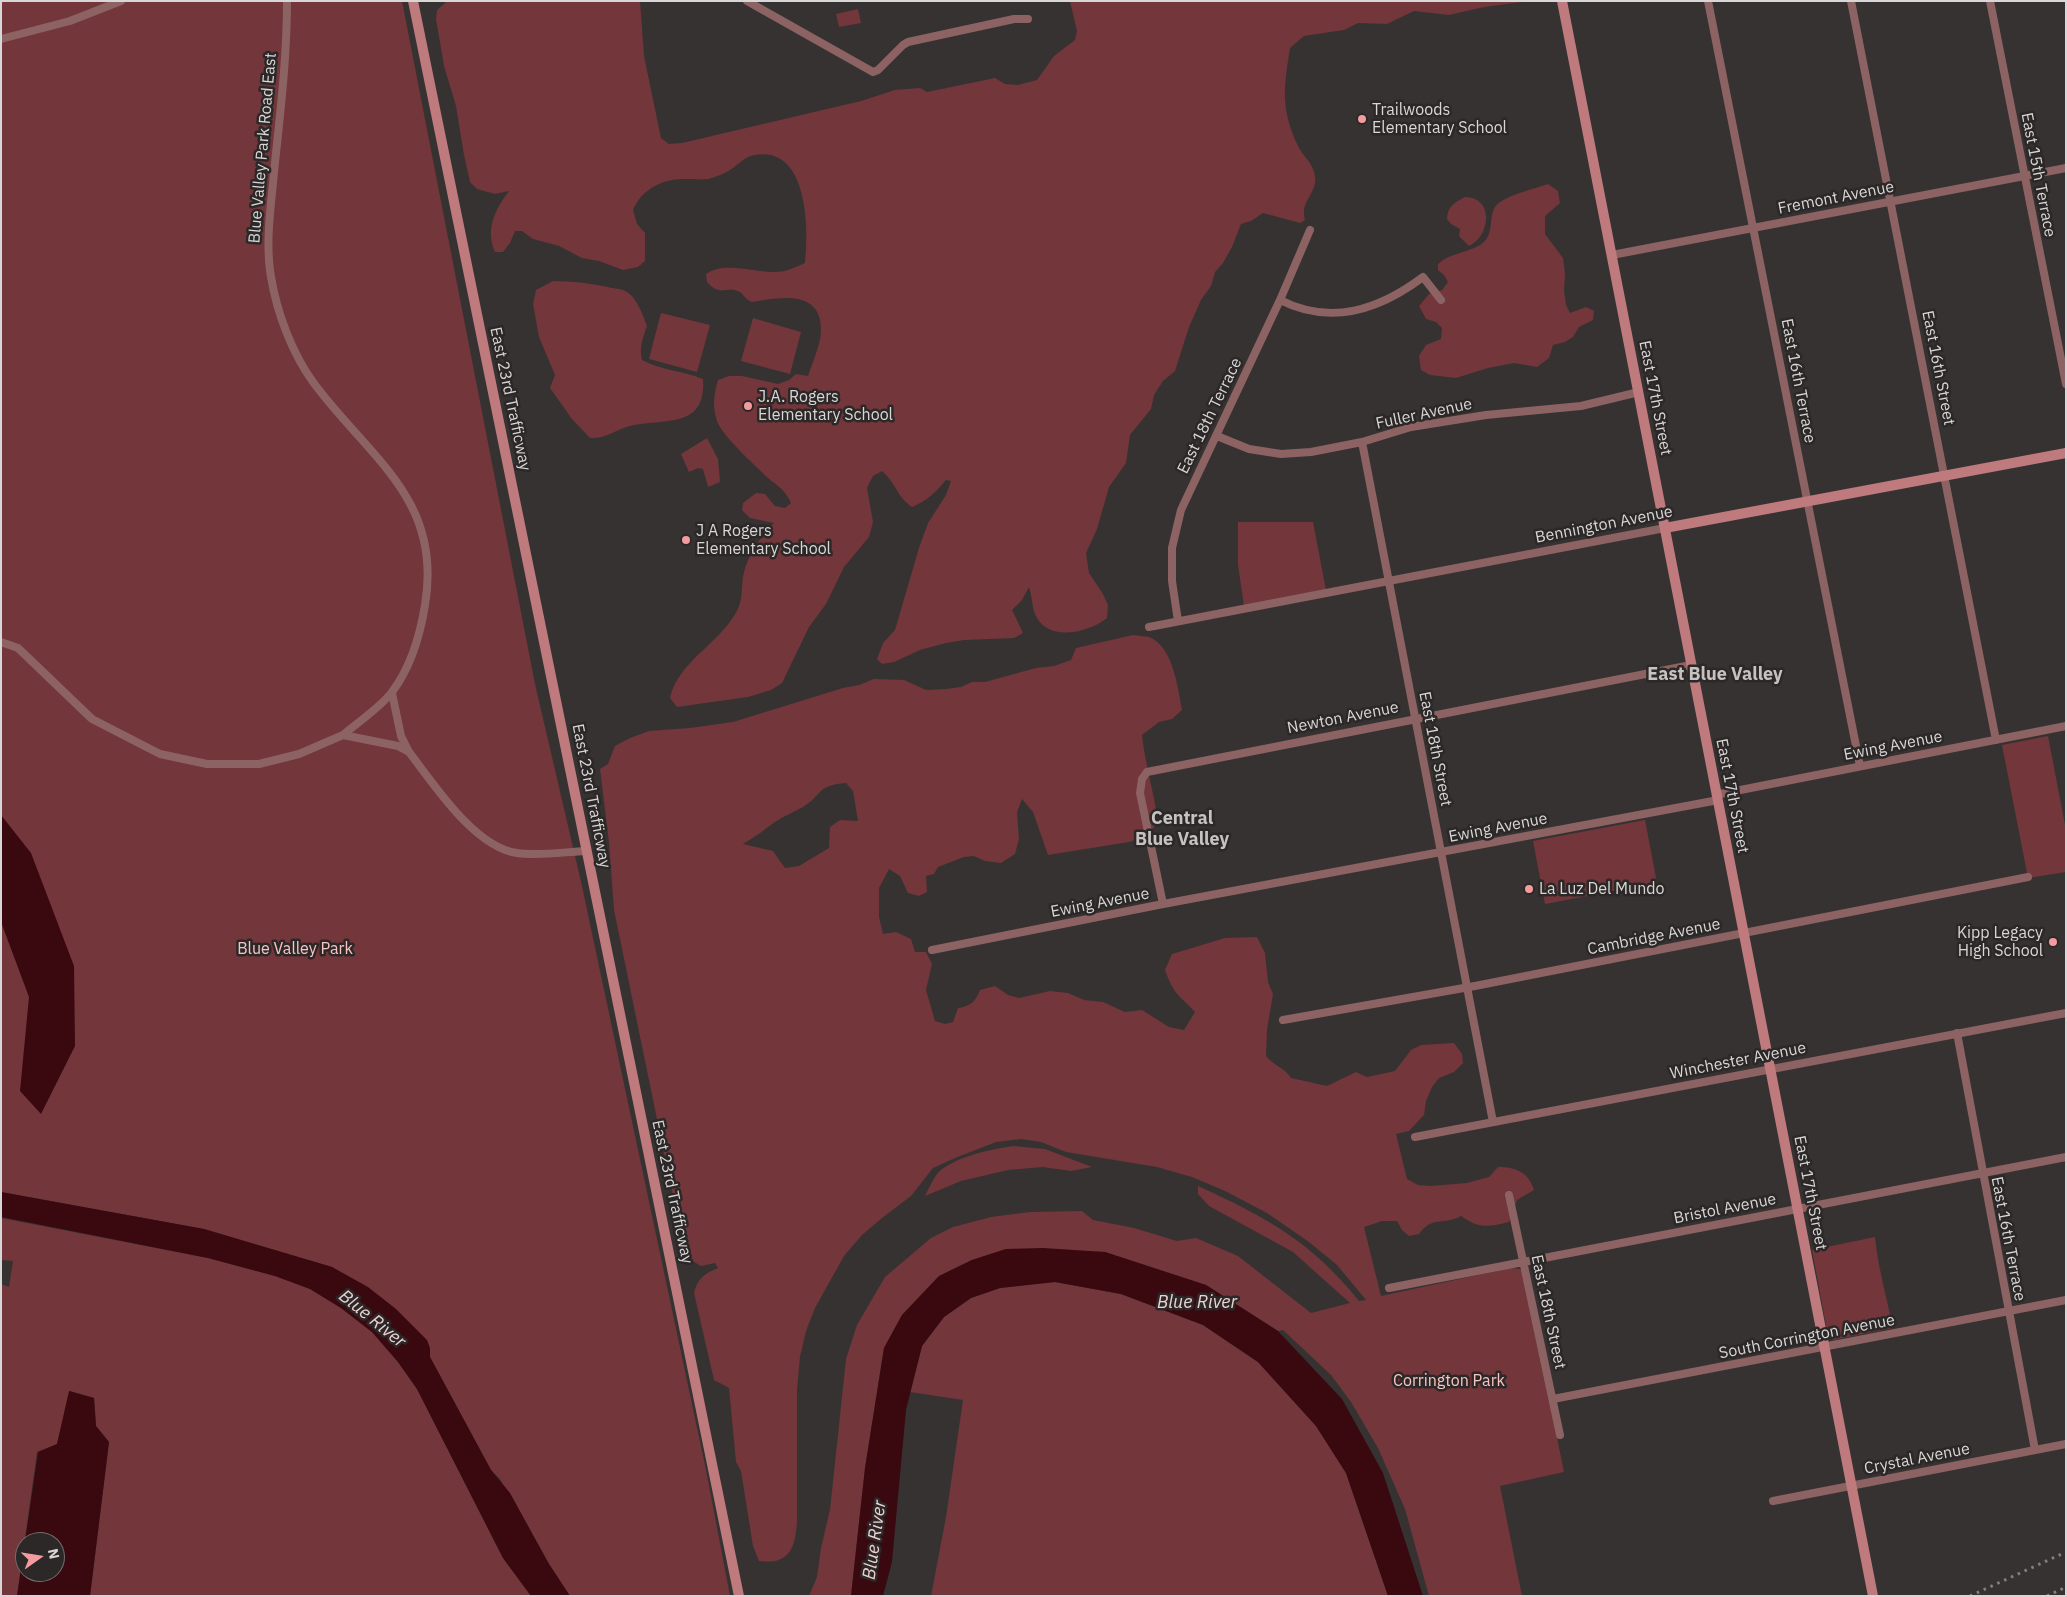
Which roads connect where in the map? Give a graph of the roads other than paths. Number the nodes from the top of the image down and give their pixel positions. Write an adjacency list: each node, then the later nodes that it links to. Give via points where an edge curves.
1 (121, 1): 11 (street, via 70,21)
2 (280, 1): 9 (street)
3 (414, 1): 41 (street, East 23rd Trafficway)
4 (747, 1): 10 (street, via 873,72 908,42 1014,19)
5 (1562, 1): 17 (street, East 17th Street)
6 (1708, 1): 15 (street, East 16th Terrace)
7 (1851, 1): 14 (street, East 16th Street)
8 (1990, 1): 13 (street, East 15th Terrace)
9 (287, 5): 33 (street, Blue Valley Park Road East, via 267,244 271,278 279,312 312,381 402,487 419,521 427,558 427,594 420,632 408,666)
10 (1028, 19)
11 (1, 39)
12 (2066, 168): 13 (street, Fremont Avenue)
13 (2024, 176): 14 (street, Fremont Avenue); 20 (street, East 15th Terrace)
14 (1890, 202): 15 (street, Fremont Avenue); 25 (street, East 16th Street)
15 (1753, 228): 17 (street, Fremont Avenue); 26 (street, East 16th Terrace)
16 (1310, 230): 18 (street, East 18th Terrace)
17 (1612, 255): 21 (street, East 17th Street)
18 (1280, 300): 19 (street, via 1311,312 1343,313 1377,305 1423,277); 22 (street, East 18th Terrace)
19 (1441, 300)
20 (2066, 384)
21 (1639, 392): 23 (street, Fuller Avenue, via 1581,406 1486,415 1410,427); 27 (street, East 17th Street)
22 (1217, 436): 23 (street, Fuller Avenue, via 1249,449 1281,454); 29 (street, East 18th Terrace, via 1181,510 1172,548 1172,581)
23 (1362, 442): 28 (street, East 18th Street)
24 (2066, 453): 25 (street, Bennington Avenue)
25 (1946, 476): 26 (street, Bennington Avenue); 37 (street, East 16th Street)
26 (1807, 500): 27 (street, Bennington Avenue); 39 (street, East 16th Terrace)
27 (1665, 528): 28 (street, Bennington Avenue); 32 (street, East 17th Street)
28 (1389, 581): 29 (street, Bennington Avenue); 34 (street, East 18th Street)
29 (1178, 622): 30 (street, Bennington Avenue)
30 (1149, 627)
31 (1, 642): 36 (street, Blue Valley Park Road East, via 18,648 92,718 160,754 207,764 259,764 298,754)
32 (1691, 665): 34 (street, Newton Avenue); 40 (street, East 17th Street)
33 (392, 693): 36 (street, Blue Valley Park Road East); 38 (street, via 401,736)
34 (1415, 718): 42 (street, East 18th Street); 44 (street, Newton Avenue, via 1147,772 1140,794)
35 (2066, 726): 37 (street, Ewing Avenue)
36 (343, 735): 38 (street, via 398,746)
37 (1996, 740): 39 (street, Ewing Avenue)
38 (409, 752): 41 (street, via 468,825 492,843 515,852)
39 (1860, 766): 40 (street, Ewing Avenue)
40 (1717, 797): 42 (street, Ewing Avenue, via 1713,801); 45 (street, East 17th Street)
41 (586, 851): 69 (street, East 23rd Trafficway)
42 (1442, 853): 44 (street, Ewing Avenue); 47 (street, East 18th Street)
43 (2028, 877): 45 (street, Cambridge Avenue)
44 (1163, 904): 46 (street, Ewing Avenue)
45 (1744, 934): 47 (street, Cambridge Avenue); 51 (street, East 17th Street)
46 (932, 950)
47 (1468, 987): 49 (street, Cambridge Avenue); 52 (street, East 18th Street)
48 (2066, 1013): 50 (street, Winchester Avenue)
49 (1283, 1020)
50 (1957, 1033): 51 (street, Winchester Avenue); 55 (street, East 16th Terrace)
51 (1772, 1068): 52 (street, Winchester Avenue); 57 (street, East 17th Street)
52 (1493, 1122): 53 (street, Winchester Avenue)
53 (1415, 1137)
54 (2066, 1157): 55 (street, Bristol Avenue)
55 (1982, 1173): 57 (street, Bristol Avenue); 61 (street, East 16th Terrace)
56 (1509, 1195): 58 (street, East 18th Street)
57 (1797, 1209): 58 (street, Bristol Avenue); 62 (street, East 17th Street)
58 (1524, 1262): 59 (street, Bristol Avenue); 63 (street, East 18th Street)
59 (1389, 1288)
60 (2066, 1300): 61 (street, South Corrington Avenue)
61 (2008, 1310): 62 (street, South Corrington Avenue); 66 (street, East 16th Terrace)
62 (1825, 1348): 63 (street, South Corrington Avenue); 67 (street, East 17th Street)
63 (1553, 1399): 64 (street, East 18th Street)
64 (1560, 1434)
65 (2066, 1444): 66 (street, Crystal Avenue)
66 (2035, 1450): 67 (street, Crystal Avenue)
67 (1851, 1485): 68 (street, Crystal Avenue); 70 (street, East 17th Street)
68 (1773, 1501)
69 (739, 1596)
70 (1873, 1596)

